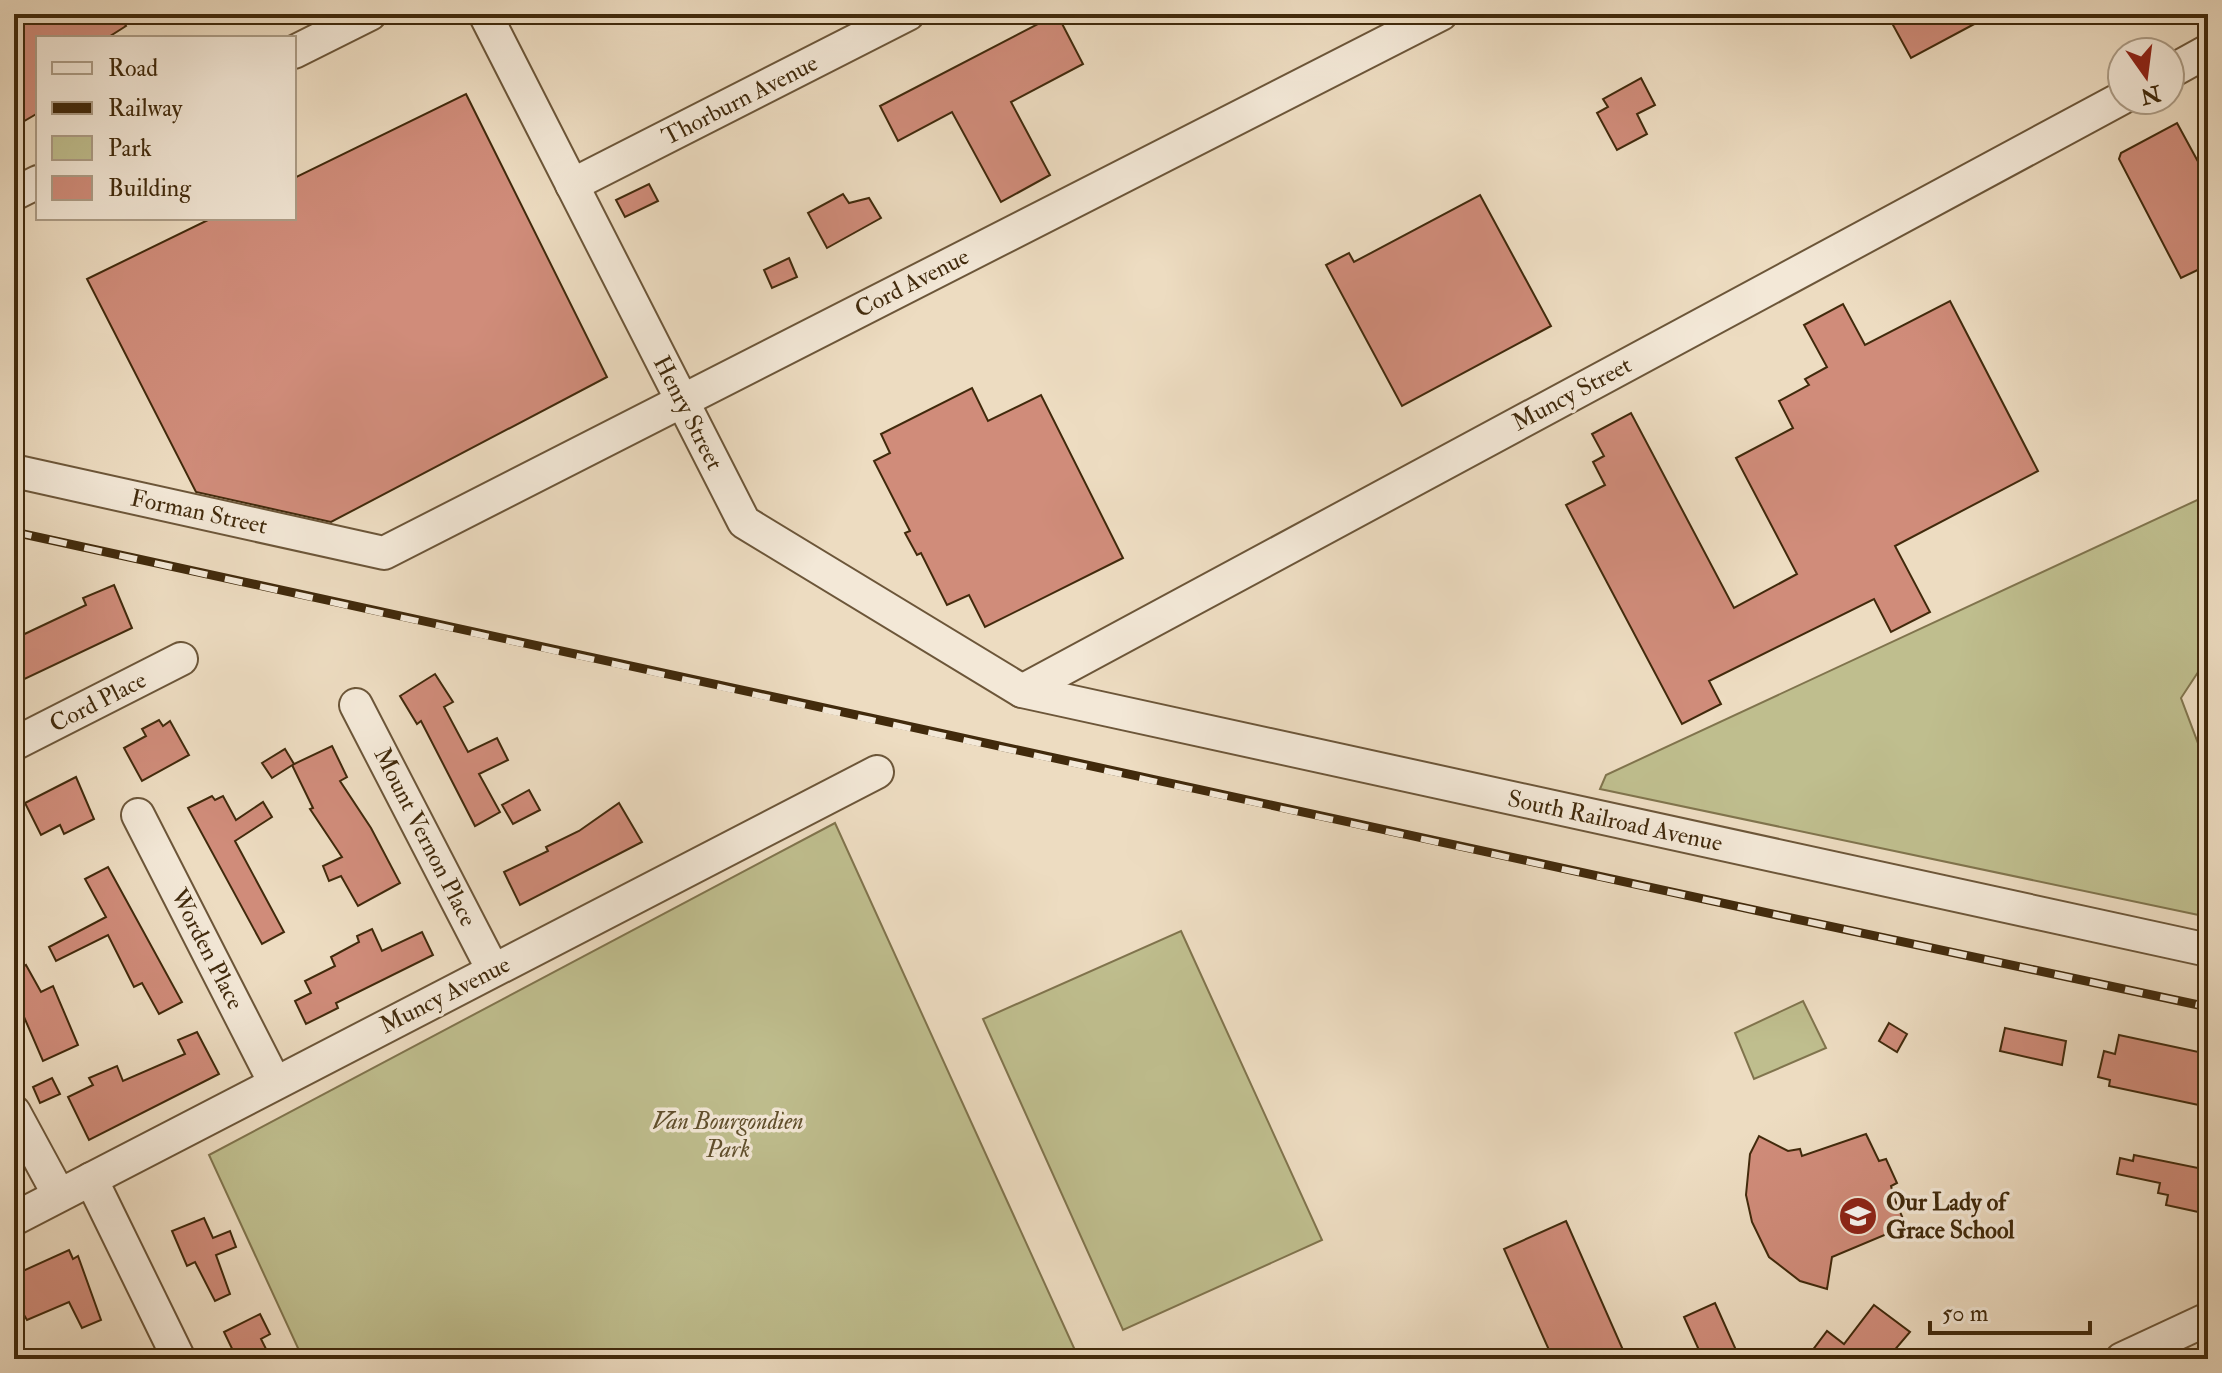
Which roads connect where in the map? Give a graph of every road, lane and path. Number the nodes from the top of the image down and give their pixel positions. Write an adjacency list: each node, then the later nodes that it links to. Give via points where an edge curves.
1 (370, 14): 5 (street)
2 (485, 14): 10 (street, Henry Street)
3 (908, 14): 10 (street, Thorburn Avenue)
4 (1441, 14): 12 (street, Cord Avenue)
5 (296, 51)
6 (2208, 51): 7 (street)
7 (2186, 63)
8 (2106, 107): 16 (street, Muncy Street)
9 (36, 183): 11 (street)
10 (572, 185): 12 (street, Henry Street)
11 (14, 194)
12 (682, 400): 14 (street, Cord Avenue); 16 (street, Henry Street, via 744,522)
13 (14, 471): 14 (street, Forman Street)
14 (384, 553)
15 (181, 659): 18 (street, Cord Place)
16 (1022, 691): 21 (street, South Railroad Avenue)
17 (356, 705): 22 (street, Mount Vernon Place)
18 (14, 744)
19 (877, 772): 22 (street, Muncy Avenue)
20 (138, 815): 23 (street, Worden Place)
21 (2208, 950)
22 (493, 970): 23 (street, Muncy Avenue)
23 (275, 1083): 25 (street, Muncy Avenue)
24 (14, 1112): 26 (street)
25 (91, 1179): 26 (street, Muncy Avenue); 29 (street)
26 (59, 1195): 27 (street, Muncy Avenue)
27 (14, 1219)
28 (2208, 1319): 30 (street)
29 (179, 1359)
30 (2122, 1359)

